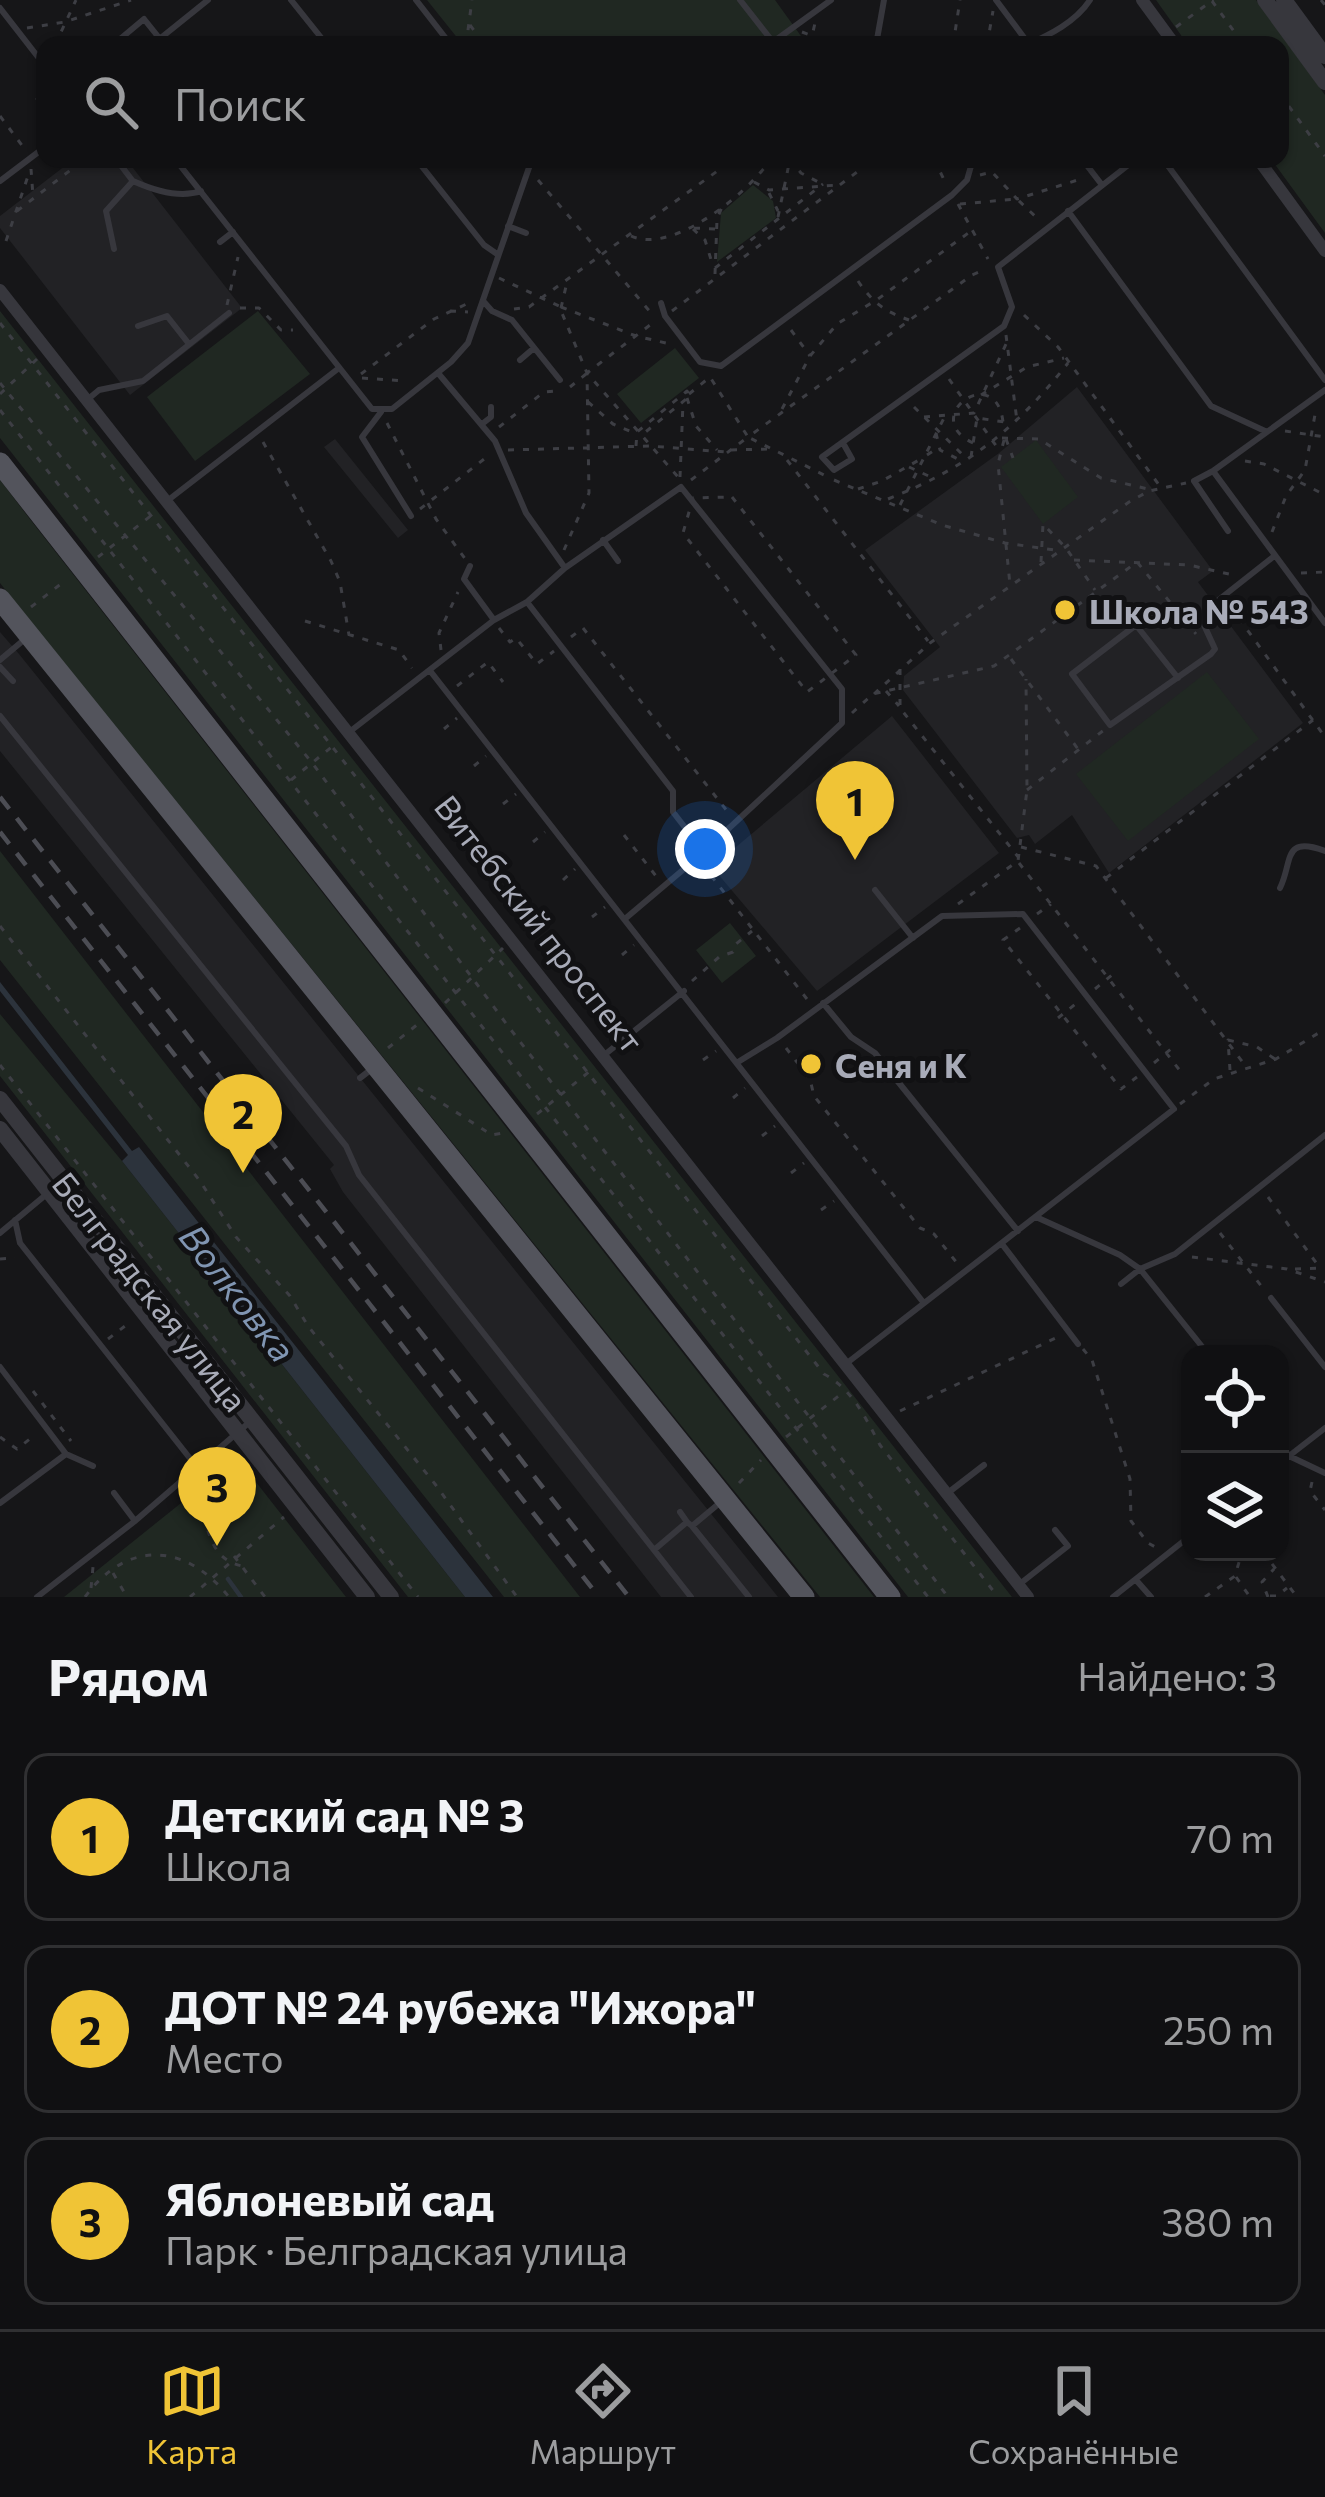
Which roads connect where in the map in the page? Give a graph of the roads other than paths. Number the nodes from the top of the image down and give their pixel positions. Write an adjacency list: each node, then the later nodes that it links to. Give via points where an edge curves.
1 (208, 0): 15 (lane)
2 (416, 0): 17 (lane)
3 (740, 0): 18 (lane)
4 (831, 0): 19 (lane)
5 (884, 0): 20 (lane)
6 (996, 0): 21 (lane)
7 (1090, 0): 22 (lane)
8 (1142, 0): 23 (street)
9 (1265, 0): 26 (street)
10 (1284, 0): 25 (street)
11 (297, 2): 16 (lane)
12 (0, 8): 24 (lane)
13 (124, 36): 14 (lane, via 144,20)
14 (157, 36)
15 (164, 36)
16 (321, 36)
17 (444, 36)
18 (767, 36)
19 (780, 36)
20 (878, 36)
21 (1021, 36)
22 (1048, 36)
23 (1168, 36)
24 (36, 55)
25 (1325, 56)
26 (1325, 82)
27 (36, 154): 37 (lane)
28 (123, 168): 38 (lane)
29 (183, 168): 40 (lane)
30 (423, 168): 48 (lane)
31 (530, 168): 42 (lane)
32 (970, 168): 51 (lane, via 952,195 721,366 700,362 661,318)
33 (1089, 168): 39 (lane)
34 (1124, 168): 39 (lane)
35 (1170, 168): 60 (lane)
36 (1265, 168): 47 (street)
37 (0, 181)
38 (133, 181): 40 (lane); 46 (lane, via 106,211)
39 (1102, 185): 41 (lane)
40 (201, 191): 43 (lane)
41 (1068, 211): 66 (lane, via 1211,406); 67 (lane, via 998,267 1012,307 1004,326)
42 (508, 226): 44 (lane); 48 (lane)
43 (233, 232): 45 (lane); 57 (lane)
44 (526, 232)
45 (220, 242)
46 (114, 249)
47 (1325, 251)
48 (497, 254): 50 (lane)
49 (0, 290): 62 (street, Витебский проспект)
50 (484, 303): 55 (lane, via 512,320); 58 (lane, via 468,343)
51 (661, 303)
52 (229, 313): 54 (lane)
53 (138, 326): 54 (lane, via 167,316)
54 (189, 344): 62 (lane, via 143,381)
55 (534, 348): 56 (lane); 59 (lane)
56 (520, 360)
57 (339, 368): 64 (lane); 70 (lane)
58 (438, 373): 64 (lane); 65 (lane)
59 (560, 380)
60 (1325, 380)
61 (1321, 392): 66 (lane)
62 (86, 400): 70 (street, Витебский проспект)
63 (491, 407): 65 (lane)
64 (381, 412): 71 (lane, via 362,437)
65 (482, 425): 77 (lane, via 526,513)
66 (1268, 430): 69 (lane)
67 (843, 443): 67 (lane, via 822,457 834,470 852,459)
68 (0, 463): 143 (main road)
69 (1213, 471): 72 (lane, via 1194,481); 74 (lane)
70 (166, 501): 88 (street, Витебский проспект)
71 (411, 516)
72 (1228, 531)
73 (603, 541): 75 (lane); 77 (lane); 90 (lane, via 680,483 842,689 842,723)
74 (1274, 557): 81 (lane); 85 (lane, via 1207,609 1204,625 1216,649)
75 (618, 561)
76 (470, 566): 80 (lane, via 464,579)
77 (565, 568): 79 (lane)
78 (0, 599): 82 (main road)
79 (526, 602): 80 (lane); 90 (lane, via 673,790 673,812)
80 (494, 620): 84 (lane)
81 (1325, 623)
82 (30, 636): 83 (lane); 127 (main road, via 368,1072)
83 (0, 663): 86 (lane)
84 (431, 671): 88 (lane); 93 (lane)
85 (1178, 678): 85 (lane, via 1111,725 1072,674 1136,625)
86 (13, 681)
87 (0, 716): 134 (lane, via 321,1108 359,1174)
88 (348, 733): 97 (street, Витебский проспект)
89 (1325, 851): 91 (lane, via 1289,852)
90 (700, 855): 93 (lane)
91 (1280, 888)
92 (875, 890): 94 (lane)
93 (626, 918): 95 (lane)
94 (913, 938): 96 (lane); 103 (lane, via 942,916 1023,914 1174,1109)
95 (683, 991): 97 (lane); 98 (lane)
96 (823, 1003): 98 (lane); 105 (lane, via 875,1053)
97 (603, 1057): 114 (street, Витебский проспект)
98 (738, 1062): 111 (lane)
99 (0, 1099): 102 (street, Белградская улица)
100 (0, 1129): 102 (street, Белградская улица)
101 (1325, 1135): 108 (lane, via 1175,1254)
102 (56, 1186): 104 (lane); 117 (street, Белградская улица)
103 (1036, 1217): 105 (lane); 108 (lane)
104 (16, 1220): 106 (lane); 123 (lane, via 20,1243)
105 (1018, 1232): 107 (lane)
106 (0, 1233)
107 (1002, 1244): 111 (lane); 112 (lane)
108 (1140, 1269): 109 (lane); 113 (lane)
109 (1121, 1284)
110 (1271, 1298): 116 (lane)
111 (924, 1304): 114 (lane)
112 (1078, 1344)
113 (1201, 1345)
114 (845, 1364): 126 (street, Витебский проспект)
115 (0, 1367): 119 (lane)
116 (1325, 1367)
117 (244, 1426): 123 (lane); 138 (street, Белградская улица); 139 (street, Белградская улица)
118 (1325, 1429): 120 (lane)
119 (66, 1454): 122 (lane); 128 (lane)
120 (1289, 1456): 124 (lane)
121 (984, 1465): 126 (lane)
122 (93, 1466)
123 (196, 1466): 130 (lane)
124 (1325, 1473)
125 (114, 1493): 130 (lane)
126 (947, 1493): 136 (street, Витебский проспект)
127 (724, 1499): 131 (lane); 142 (main road)
128 (0, 1503)
129 (680, 1512): 131 (lane)
130 (135, 1521): 137 (lane)
131 (690, 1524): 134 (lane); 141 (lane)
132 (1055, 1530): 136 (lane, via 1068,1546)
133 (1181, 1543): 135 (lane)
134 (654, 1550): 140 (lane)
135 (1136, 1580): 145 (lane); 146 (lane)
136 (1018, 1584): 144 (street, Витебский проспект)
137 (37, 1597)
138 (367, 1597)
139 (391, 1597)
140 (691, 1597)
141 (749, 1597)
142 (804, 1597)
143 (890, 1597)
144 (1028, 1597)
145 (1113, 1597)
146 (1151, 1597)

